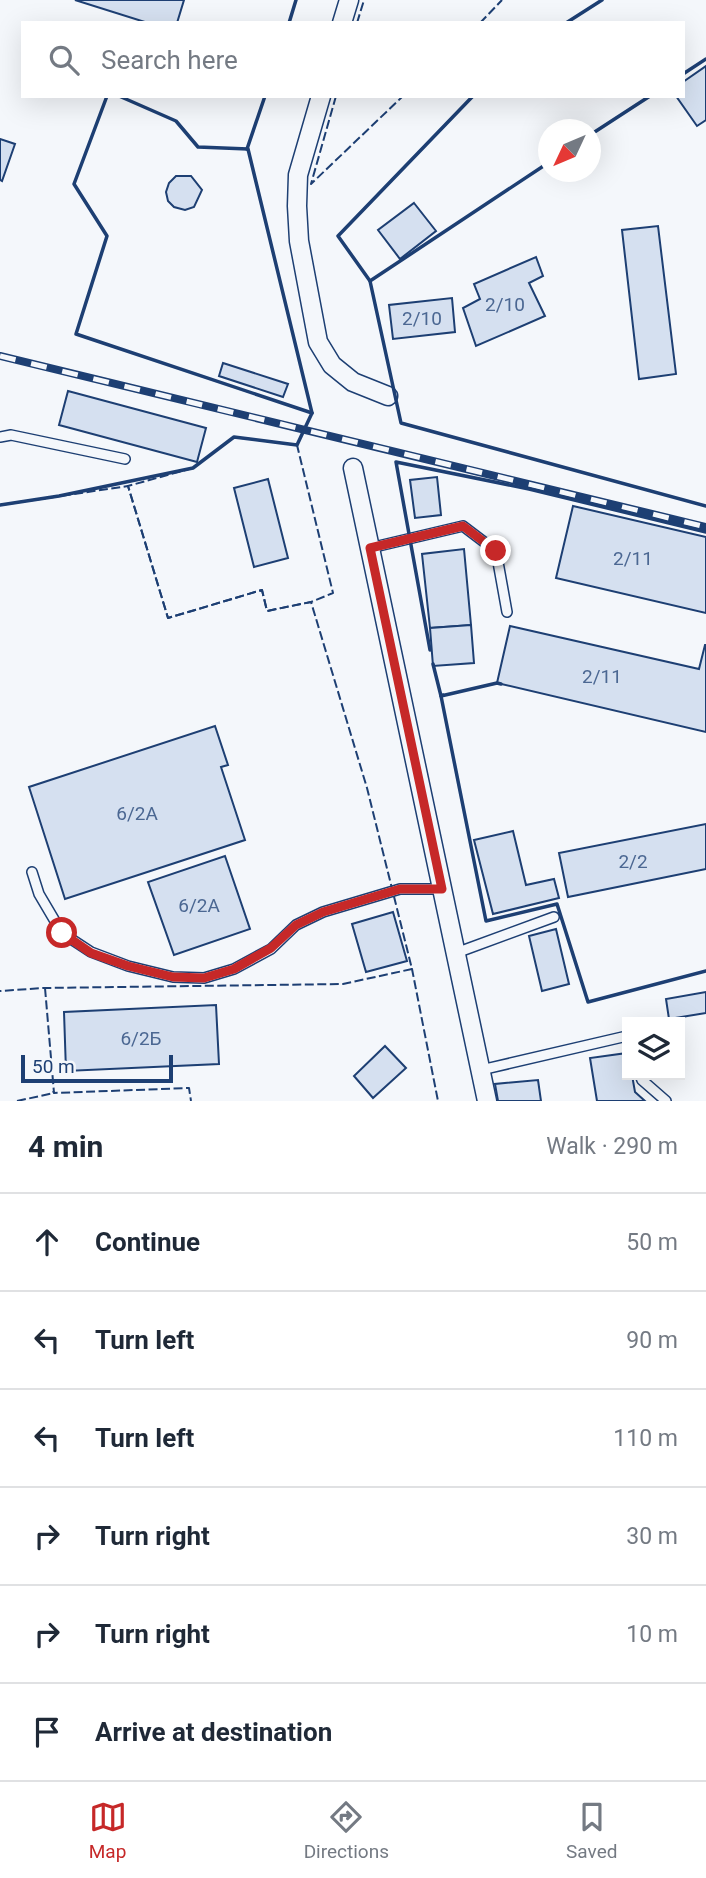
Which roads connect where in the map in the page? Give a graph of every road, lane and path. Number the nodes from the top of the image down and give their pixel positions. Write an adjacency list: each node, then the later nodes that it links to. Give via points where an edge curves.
1 (349, 0): 2 (street)
2 (343, 21)
3 (320, 98): 4 (street, via 297,186 299,241 318,342 332,365 353,382)
4 (388, 396)
5 (0, 437): 6 (lane, via 11,435)
6 (125, 459)
7 (353, 468): 8 (street)
8 (370, 548): 9 (lane, via 463,526 496,551); 11 (street)
9 (507, 612)
10 (32, 872): 11 (lane, via 38,894 62,933 91,953 173,977 204,978 234,969 271,948 296,925 323,912 400,889)
11 (442, 889): 13 (street)
12 (554, 917): 13 (lane)
13 (456, 953): 15 (street)
14 (622, 1037): 15 (lane)
15 (481, 1070): 17 (street)
16 (642, 1080): 18 (lane)
17 (487, 1101)
18 (666, 1101)

